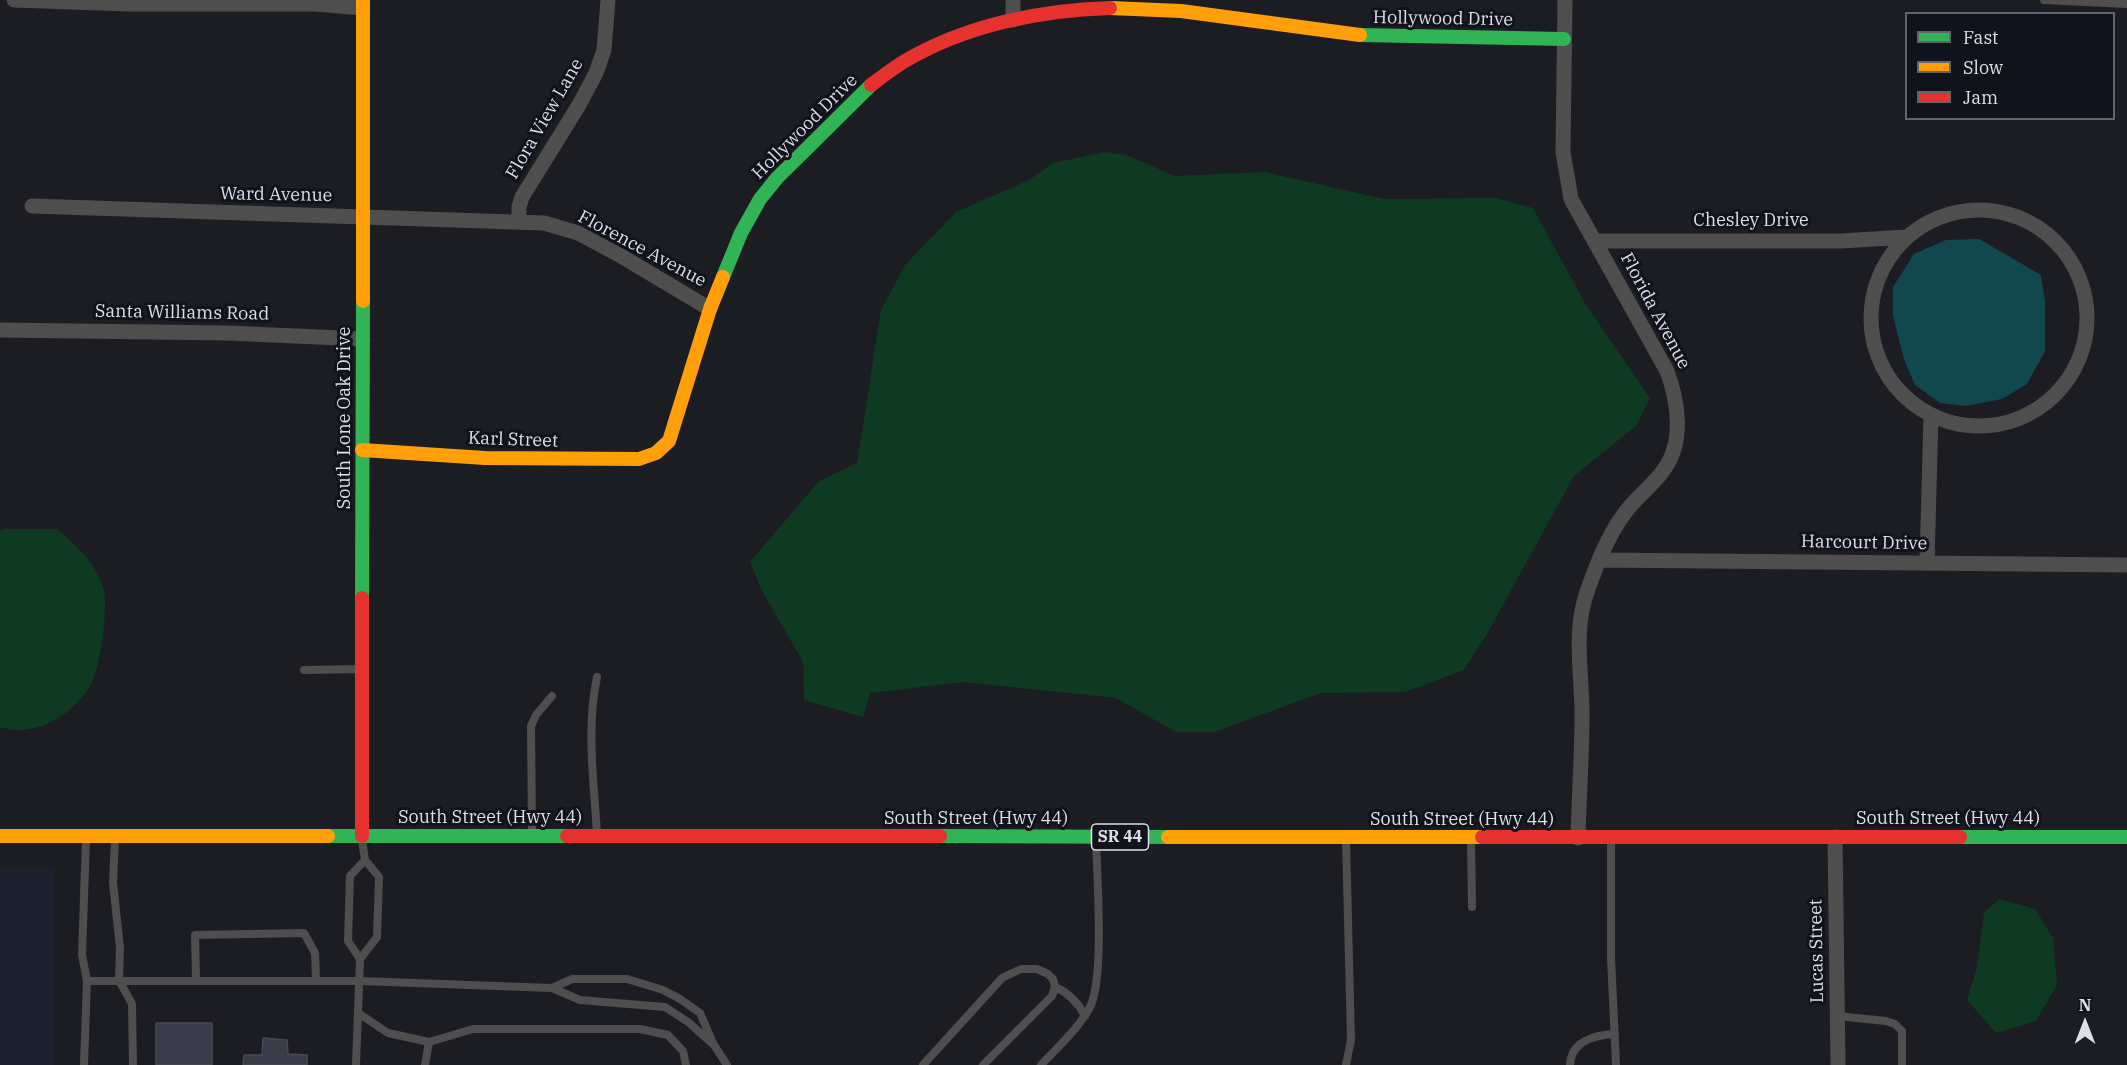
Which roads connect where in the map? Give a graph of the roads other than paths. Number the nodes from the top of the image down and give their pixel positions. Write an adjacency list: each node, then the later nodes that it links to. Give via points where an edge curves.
1 (14, 0): 6 (street)
2 (608, 0): 12 (street, Flora View Lane, via 604,51 596,73 522,197)
3 (1013, 0): 8 (street)
4 (1565, 0): 9 (street, Florida Avenue)
5 (2044, 0): 7 (lane)
6 (363, 4): 11 (street, South Lone Oak Drive)
7 (2127, 4)
8 (1013, 20): 9 (street, Hollywood Drive, via 1076,9 1170,10 1374,36); 15 (street, Hollywood Drive, via 971,31 905,61 841,113 760,199 733,251)
9 (1564, 39): 14 (street, Florida Avenue, via 1566,177 1571,199)
10 (32, 206): 11 (street, Ward Avenue)
11 (363, 217): 12 (street, Ward Avenue); 17 (street, South Lone Oak Drive)
12 (519, 221): 15 (street, Florence Avenue, via 544,223 578,233)
13 (1906, 237): 14 (street, Chesley Drive, via 1829,241); 18 (street, via 1885,266 1877,287 1875,336 1880,358 1899,391); 18 (street, via 1936,217 1957,210 1996,209 2017,215 2050,235 2065,251 2082,292 2085,324 2081,350 2074,369 2047,404 2030,415 1992,427 1973,428)
14 (1595, 241): 21 (street, Florida Avenue, via 1666,370 1678,413 1672,457 1625,512)
15 (710, 309): 20 (street, Hollywood Drive, via 669,441)
16 (0, 330): 17 (street, Santa Williams Road)
17 (363, 339): 19 (street, South Lone Oak Drive)
18 (1931, 416): 22 (street)
19 (362, 450): 20 (street, Karl Street, via 545,460 639,459); 24 (street, South Lone Oak Drive)
20 (661, 452)
21 (1600, 560): 22 (street, Harcourt Drive); 39 (street, Florida Avenue, via 1586,594 1581,620)
22 (1927, 563): 23 (street, Harcourt Drive)
23 (2127, 565)
24 (362, 669): 25 (lane); 31 (street, South Lone Oak Drive)
25 (304, 670)
26 (597, 677): 33 (lane, via 591,747)
27 (552, 696): 32 (lane, via 531,726)
28 (0, 836): 29 (street, SR 44)
29 (86, 836): 30 (street, SR 44); 46 (lane, via 82,955)
30 (115, 836): 31 (street, South Street (Hwy 44) / SR 44); 44 (lane, via 113,883)
31 (362, 836): 32 (street, South Street (Hwy 44) / SR 44); 41 (lane)
32 (532, 836): 33 (street, South Street (Hwy 44) / SR 44)
33 (597, 836): 34 (street, South Street (Hwy 44) / SR 44)
34 (1096, 837): 35 (street, South Street (Hwy 44) / SR 44); 52 (lane, via 1096,987)
35 (1346, 837): 38 (street, South Street (Hwy 44) / SR 44); 66 (lane, via 1351,1040)
36 (1835, 837): 37 (street, South Street (Hwy 44) / SR 44); 40 (street, South Street (Hwy 44) / SR 44); 53 (street, Lucas Street)
37 (2126, 837)
38 (1471, 838): 39 (street, South Street (Hwy 44) / SR 44); 42 (lane)
39 (1578, 838): 40 (street, South Street (Hwy 44) / SR 44)
40 (1611, 838): 54 (lane)
41 (364, 860): 43 (lane, via 350,876 348,941); 43 (lane, via 379,877 377,937)
42 (1472, 907)
43 (360, 959): 48 (lane)
44 (119, 980): 45 (lane); 46 (lane); 58 (lane, via 132,1004)
45 (196, 980): 47 (lane); 47 (lane, via 195,935 304,933 315,952)
46 (87, 981): 57 (lane)
47 (316, 981): 48 (lane)
48 (360, 981): 50 (lane); 51 (lane)
49 (1055, 987): 52 (lane, via 1075,1000); 63 (lane, via 1053,979 1037,969 1021,969 1002,978); 64 (lane, via 1052,996)
50 (552, 988): 56 (lane, via 580,1000 665,1007); 56 (lane, via 572,979 627,979 663,990 700,1013)
51 (358, 1013): 55 (lane, via 388,1033); 59 (lane)
52 (1085, 1016): 65 (lane)
53 (1837, 1016): 69 (street, Lucas Street); 70 (lane, via 1894,1024 1902,1031)
54 (1615, 1034): 67 (lane, via 1588,1039 1570,1057); 68 (lane)
55 (429, 1042): 60 (lane); 61 (lane, via 472,1029 640,1029 668,1035 683,1051)
56 (714, 1045): 62 (lane)
57 (84, 1065)
58 (133, 1065)
59 (356, 1065)
60 (425, 1065)
61 (686, 1065)
62 (727, 1065)
63 (923, 1065)
64 (983, 1065)
65 (1041, 1065)
66 (1346, 1065)
67 (1570, 1065)
68 (1616, 1065)
69 (1838, 1065)
70 (1902, 1065)

